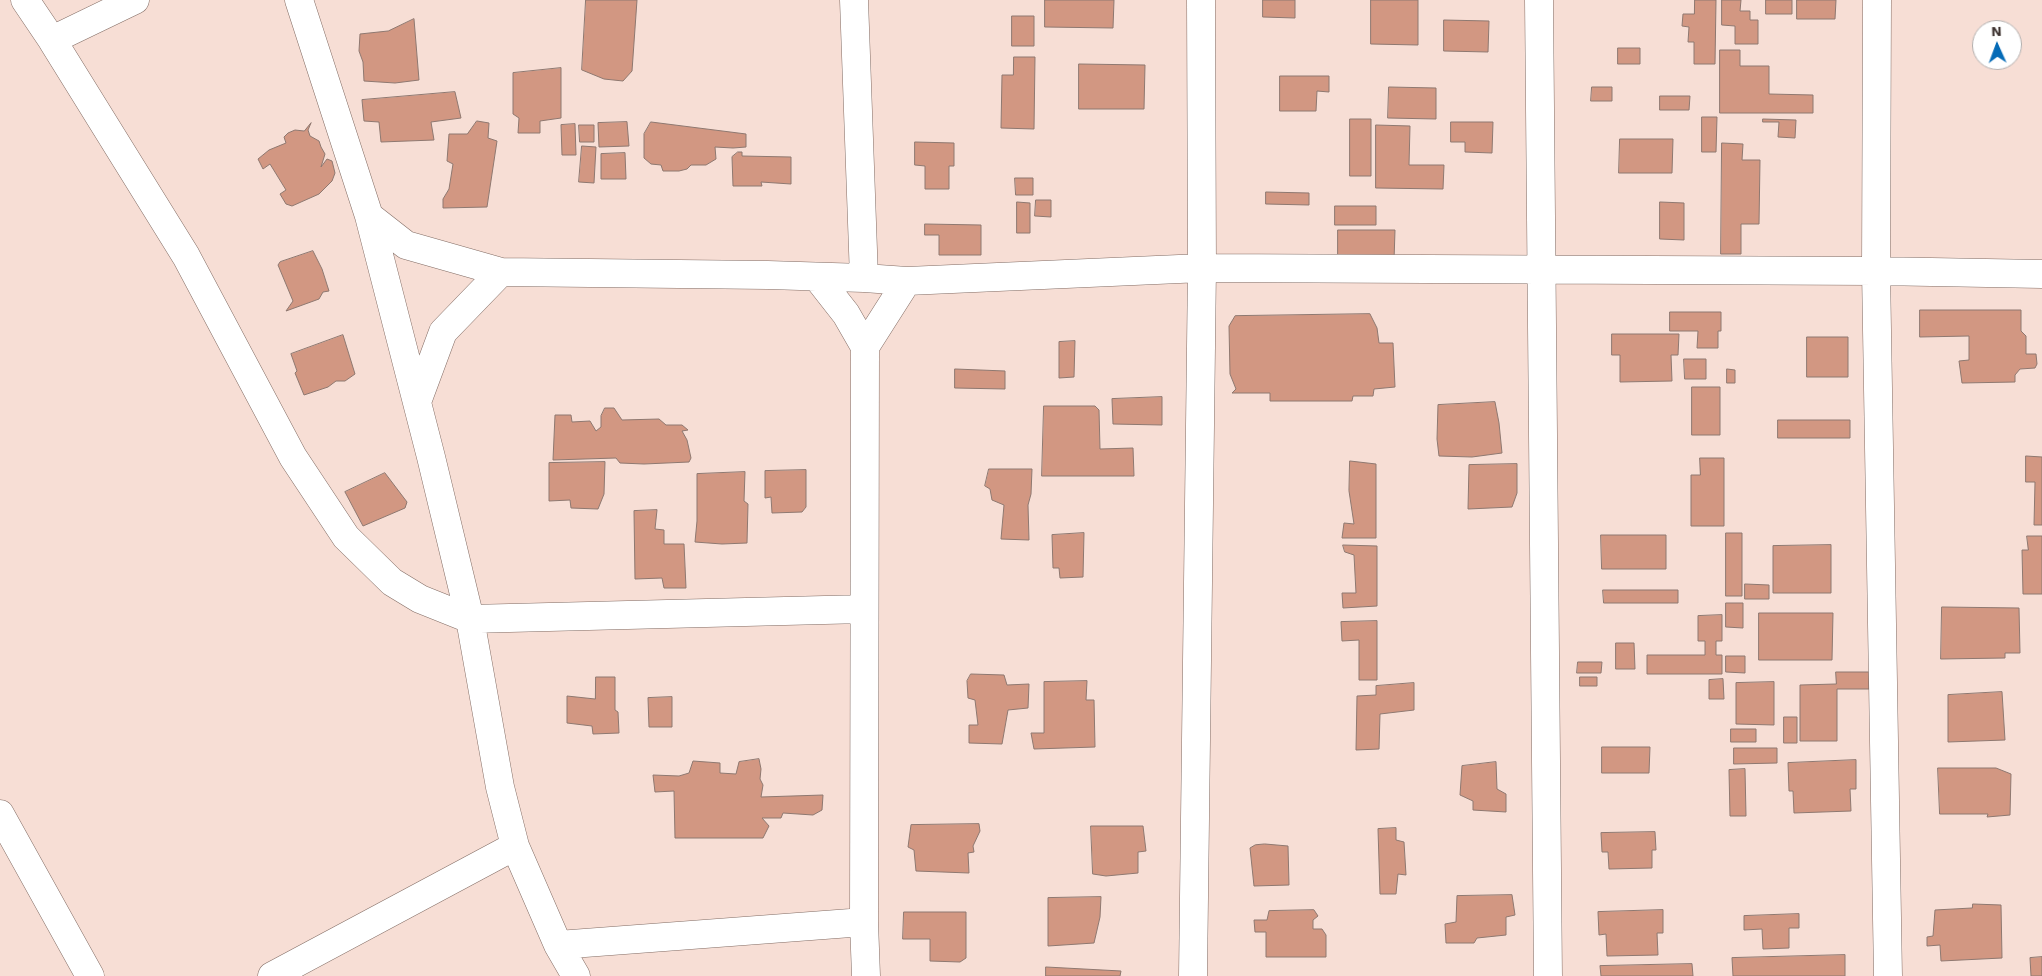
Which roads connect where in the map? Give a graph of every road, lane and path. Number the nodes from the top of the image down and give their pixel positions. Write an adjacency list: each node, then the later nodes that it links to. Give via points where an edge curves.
1 (25, 0): 8 (street)
2 (135, 0): 8 (street)
3 (300, 0): 9 (street)
4 (854, 0): 16 (street)
5 (1201, 0): 10 (street)
6 (1539, 0): 11 (street)
7 (1877, 0): 12 (street)
8 (52, 40): 21 (street, via 186,256 293,457 346,537 392,582 420,599)
9 (369, 216): 13 (street, via 406,245); 19 (street)
10 (1202, 268): 11 (street); 17 (street); 30 (street)
11 (1541, 268): 12 (street); 31 (street)
12 (1876, 270): 14 (street); 32 (street)
13 (501, 272): 15 (street); 19 (street, via 443,332)
14 (2042, 274)
15 (817, 277): 16 (street); 18 (street, via 846,314)
16 (864, 278): 17 (street)
17 (907, 281): 18 (street)
18 (865, 347): 20 (street)
19 (417, 402): 21 (street)
20 (864, 609): 21 (street); 24 (street)
21 (470, 619): 23 (street, via 500,787)
22 (0, 814): 26 (street)
23 (515, 846): 25 (street); 27 (street)
24 (864, 922): 25 (street); 29 (street)
25 (558, 945): 28 (street)
26 (90, 976)
27 (272, 976)
28 (576, 976)
29 (866, 976)
30 (1193, 976)
31 (1548, 976)
32 (1888, 976)

